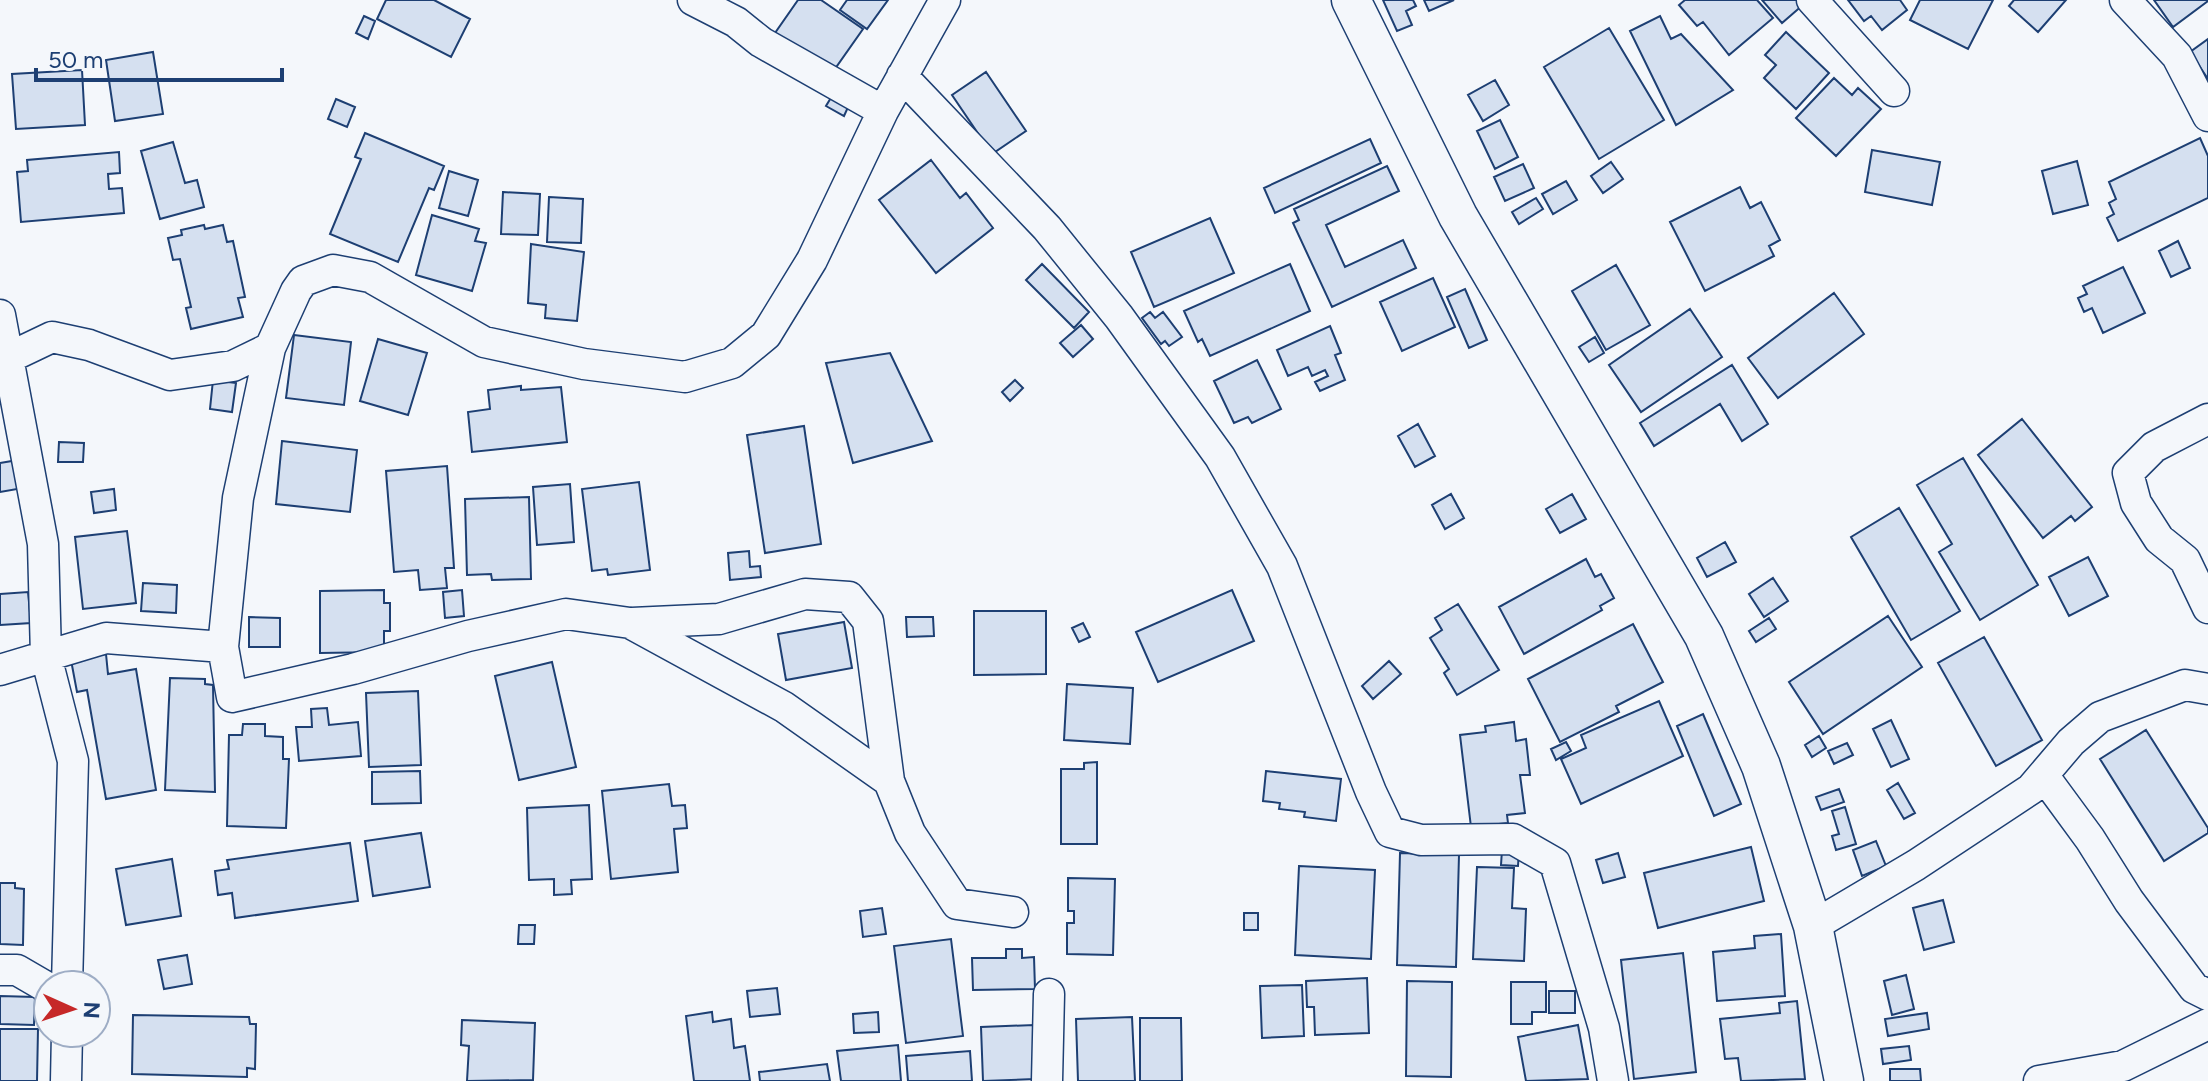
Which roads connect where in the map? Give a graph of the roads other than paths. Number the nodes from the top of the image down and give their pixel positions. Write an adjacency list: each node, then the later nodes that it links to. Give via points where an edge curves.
1 (693, 0): 8 (street)
2 (945, 0): 6 (street)
3 (1351, 0): 23 (street, via 1458,216 1704,636 1761,766)
4 (1812, 0): 7 (street)
5 (2125, 0): 9 (street, via 2177,56)
6 (902, 76): 8 (street); 33 (street, via 1047,228 1220,457 1282,566 1390,832 1421,840 1513,839 1555,863 1604,1028)
7 (1894, 91)
8 (883, 111): 11 (street, via 812,260 766,335 732,363 685,377 584,364 484,342 370,277 333,270 303,281)
9 (2208, 116)
10 (0, 315): 12 (street)
11 (270, 348): 12 (street, via 233,366 170,375 52,337); 16 (street, via 238,498)
12 (8, 358): 17 (street, via 43,544)
13 (2208, 419): 14 (street, via 2154,447 2128,473 2136,503 2159,539 2185,560)
14 (2208, 608)
15 (630, 623): 16 (street, via 566,614 232,697); 21 (street, via 784,707); 21 (street, via 719,619 805,594 849,597 868,621)
16 (223, 647): 17 (street, via 106,638)
17 (46, 656): 18 (street); 24 (street, via 73,761)
18 (0, 670)
19 (2208, 689): 20 (street, via 2185,685 2100,717)
20 (2043, 775): 23 (street, via 2031,789 1929,856); 28 (street, via 2147,926 2194,988)
21 (889, 781): 22 (street, via 910,833 957,904)
22 (1013, 912)
23 (1813, 926): 34 (street)
24 (67, 969)
25 (0, 970): 26 (street, via 17,970)
26 (32, 979)
27 (1049, 994): 32 (street)
28 (2208, 995)
29 (2208, 1024): 35 (street, via 2123,1066)
30 (67, 1049): 31 (street)
31 (66, 1081)
32 (1047, 1081)
33 (1613, 1081)
34 (1844, 1081)
35 (2039, 1081)

